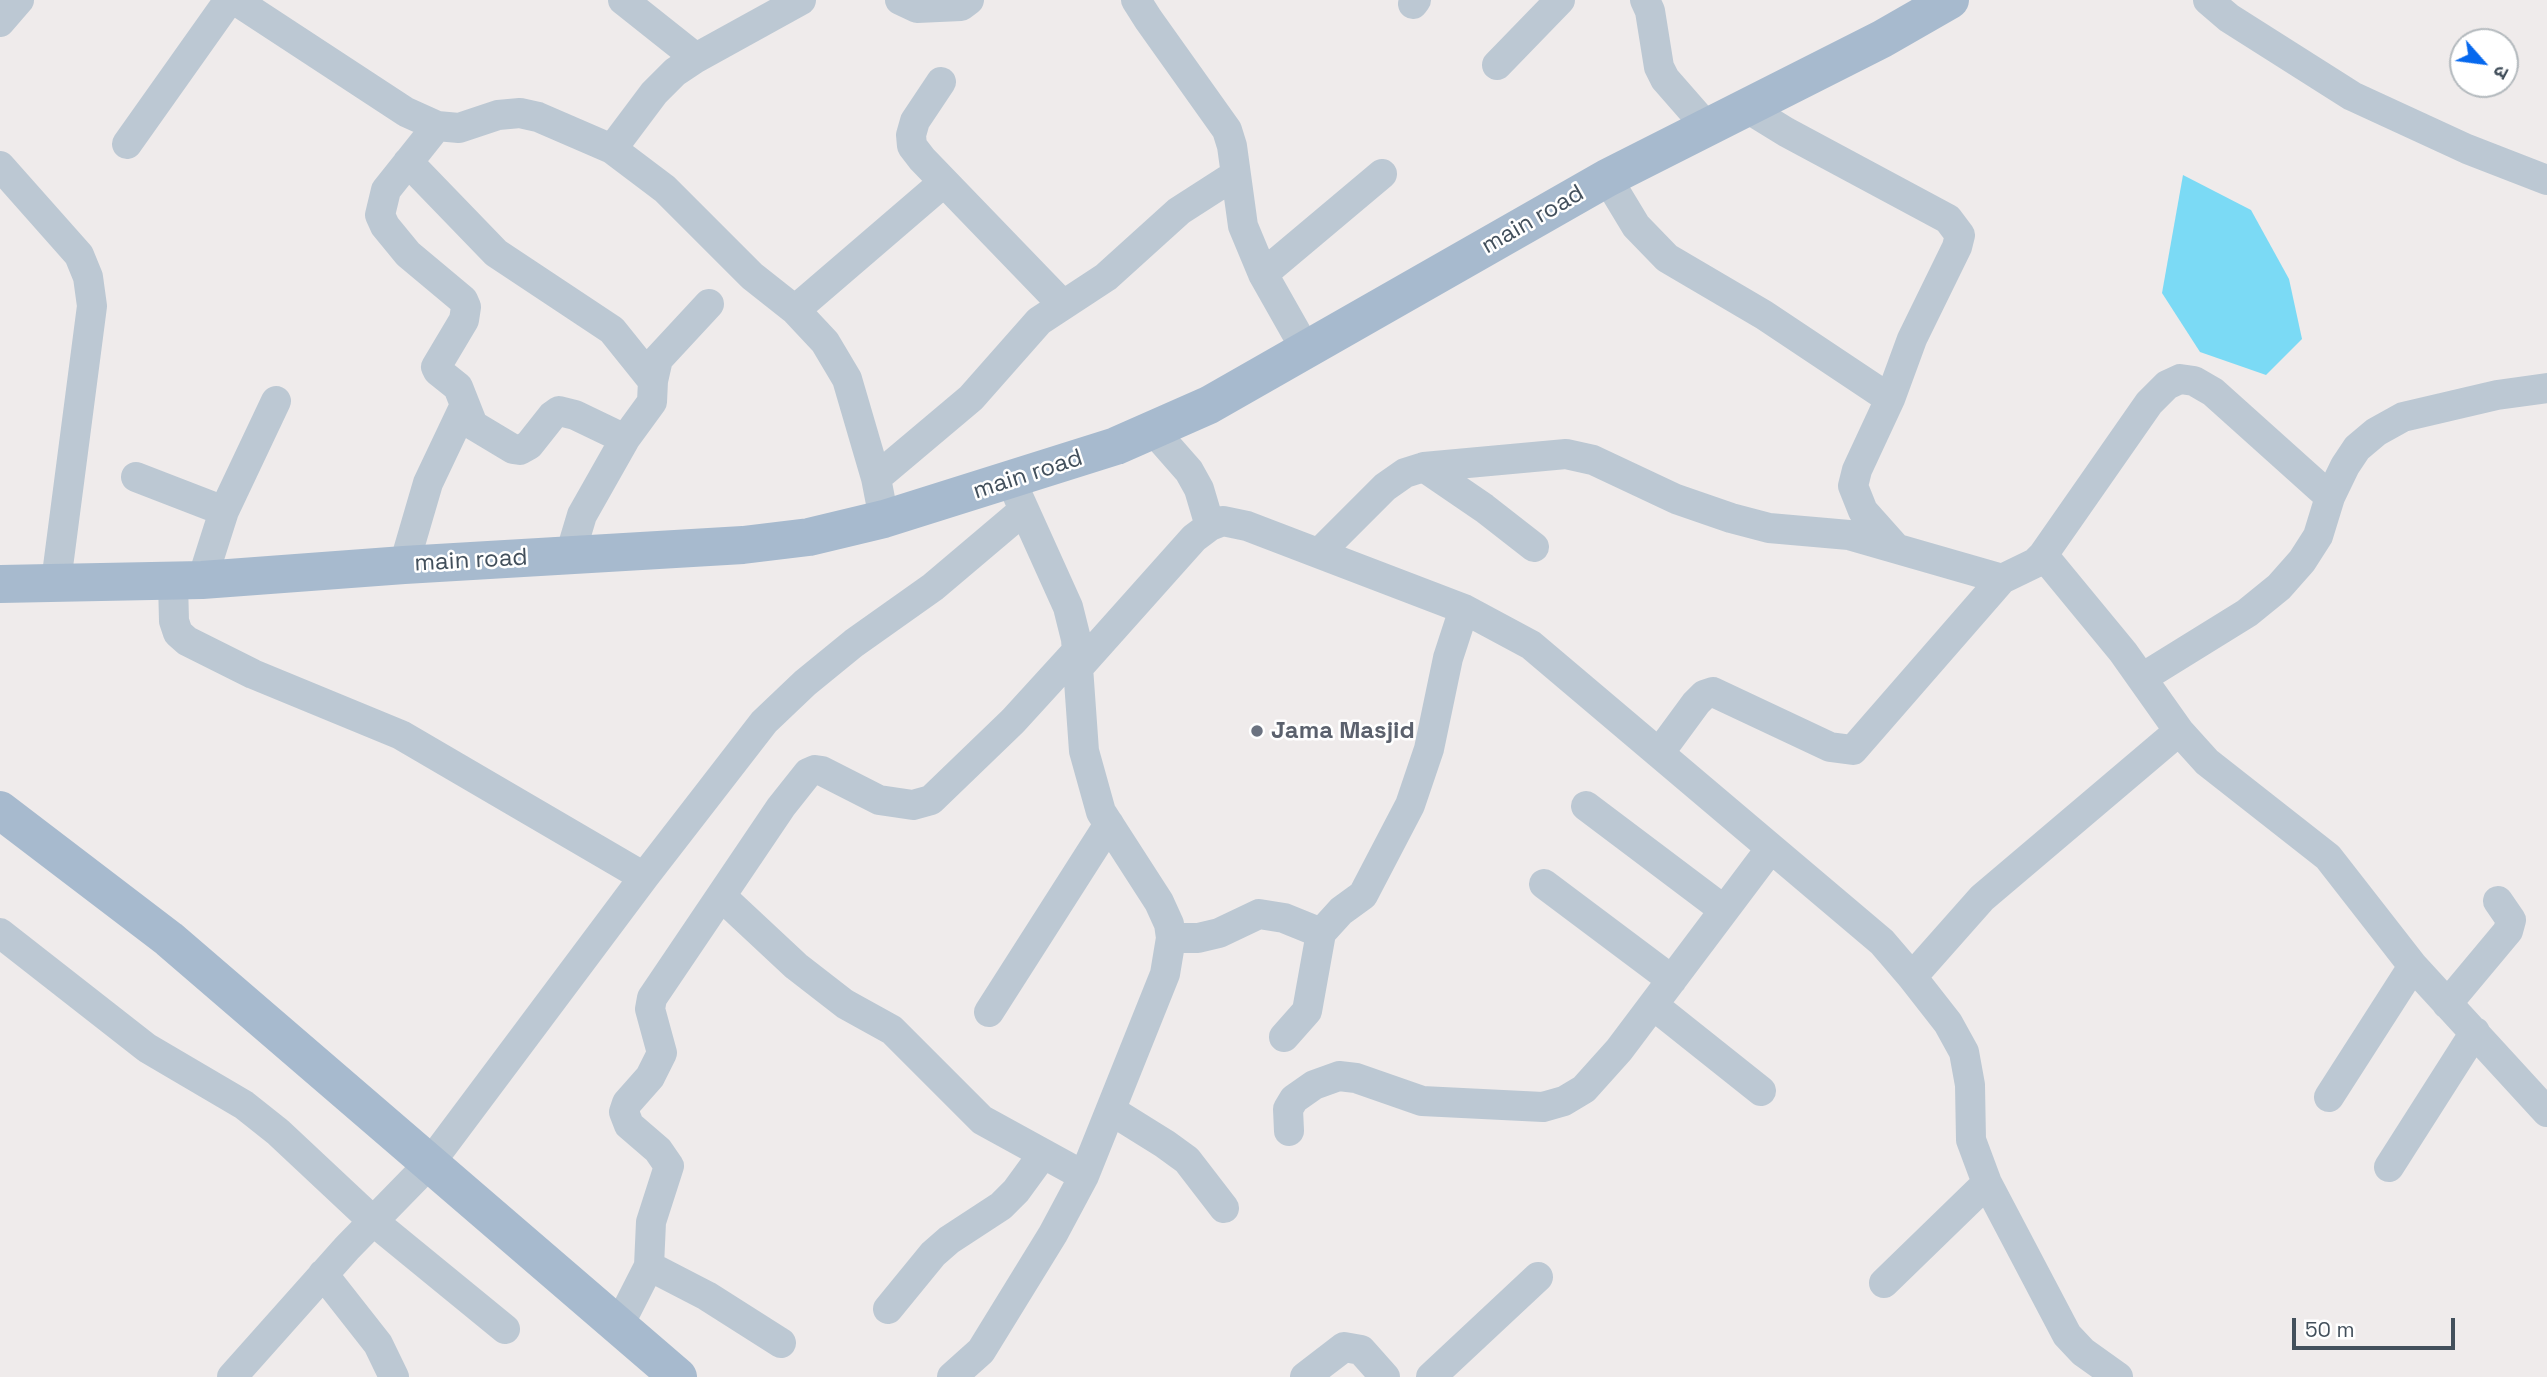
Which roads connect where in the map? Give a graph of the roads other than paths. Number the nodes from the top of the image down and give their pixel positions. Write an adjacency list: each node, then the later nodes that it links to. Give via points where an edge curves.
1 (19, 0): 13 (street)
2 (229, 0): 20 (street)
3 (235, 0): 18 (street, via 406,112)
4 (623, 0): 14 (street)
5 (801, 0): 14 (street)
6 (900, 0): 7 (street, via 917,8 961,6)
7 (969, 0)
8 (1136, 0): 25 (street, via 1227,130)
9 (1559, 0): 15 (street)
10 (1645, 0): 19 (street, via 1659,67)
11 (1950, 0): 17 (main road, main road)
12 (2213, 2): 27 (street, via 2229,18 2352,96)
13 (0, 22)
14 (696, 58): 21 (street, via 654,93)
15 (1497, 65)
16 (941, 82): 28 (street, via 911,135 912,146)
17 (1747, 108): 19 (main road, main road); 36 (street, via 1948,219 1960,235)
18 (437, 126): 21 (street, via 459,128 520,113); 22 (street)
19 (1707, 128): 26 (main road, main road)
20 (127, 144)
21 (612, 149): 32 (street, via 665,189 752,276)
22 (408, 162): 34 (street, via 496,253 612,330); 38 (street, via 386,190 380,215 408,254 466,306 464,320 436,367 457,387)
23 (0, 166): 57 (street, via 79,255 92,306)
24 (1382, 174): 29 (street)
25 (1235, 175): 29 (street, via 1243,226); 31 (street, via 1179,211 1106,277)
26 (1607, 178): 33 (main road, main road); 36 (street, via 1636,226 1667,258)
27 (2547, 180)
28 (944, 183): 31 (street); 32 (street)
29 (1264, 274): 33 (street)
30 (709, 304): 34 (street, via 658,359)
31 (1062, 304): 43 (street, via 1039,321 971,398)
32 (795, 310): 43 (street, via 825,342 847,379)
33 (1306, 350): 39 (main road, main road, via 1209,405)
34 (653, 381): 40 (street, via 652,402)
35 (2547, 388): 45 (street, via 2403,417 2357,448)
36 (1890, 399): 50 (street, via 1853,486 1863,511)
37 (276, 401): 46 (street)
38 (466, 405): 40 (street, via 473,425 513,449 529,445 559,411); 54 (street, via 428,483)
39 (1153, 430): 44 (main road, main road); 48 (street, via 1189,471)
40 (625, 439): 52 (street, via 582,515)
41 (1424, 467): 49 (street); 50 (street, via 1566,454 1593,460 1675,499 1731,518 1769,528 1849,535); 51 (street, via 1385,487)
42 (136, 477): 46 (street)
43 (876, 478): 47 (street)
44 (1017, 496): 47 (main road, main road); 60 (street, via 1068,607); 68 (street, via 933,587 853,643 764,722)
45 (2330, 497): 53 (street, via 2213,392 2180,379 2149,403); 61 (street, via 2318,536 2279,586 2247,613)
46 (223, 512): 56 (street)
47 (884, 519): 52 (main road, main road, via 809,537 743,545)
48 (1210, 526): 51 (street, via 1223,521 1247,526); 60 (street)
49 (1534, 547)
50 (1896, 548): 55 (street)
51 (1319, 554): 59 (street)
52 (570, 555): 54 (main road, main road)
53 (2043, 555): 55 (street); 61 (street)
54 (404, 565): 56 (main road, main road)
55 (2002, 579): 63 (street, via 1853,750 1830,747 1713,692 1696,703)
56 (187, 581): 57 (main road, main road); 68 (street, via 174,621 187,641 253,674 401,735)
57 (56, 582): 58 (main road, main road)
58 (0, 584)
59 (1464, 609): 63 (street, via 1531,645); 74 (street, via 1410,805 1363,895)
60 (1077, 660): 66 (street, via 1084,751 1101,812); 70 (street, via 931,800 913,805 880,800 822,771 808,773)
61 (2141, 678): 62 (street)
62 (2179, 732): 76 (street, via 2207,762 2328,857); 77 (street, via 1982,898)
63 (1660, 752): 67 (street)
64 (1586, 806): 72 (street)
65 (0, 810): 90 (main road, via 170,939)
66 (1109, 824): 75 (street, via 1159,902); 81 (street)
67 (1772, 848): 72 (street); 77 (street, via 1882,942)
68 (644, 877): 90 (street)
69 (1544, 884): 78 (street)
70 (721, 896): 89 (street, via 796,966 845,1003 892,1030 982,1120); 96 (street, via 652,998 650,1009 662,1052 624,1112 629,1125 670,1166 652,1222)
71 (2498, 901): 79 (street, via 2511,920 2508,931)
72 (1724, 911): 78 (street)
73 (0, 933): 95 (street, via 147,1048 244,1105)
74 (1321, 933): 75 (street, via 1284,918 1259,914 1219,933); 83 (street, via 1307,1011)
75 (1171, 938): 86 (street, via 1165,974)
76 (2413, 966): 79 (street); 85 (street)
77 (1912, 977): 93 (street, via 1964,1052 1971,1140)
78 (1672, 980): 80 (street)
79 (2447, 1003): 82 (street)
80 (1653, 1005): 84 (street); 88 (street, via 1584,1088 1564,1101 1543,1107 1422,1101 1339,1076 1294,1099 1288,1109)
81 (989, 1012)
82 (2475, 1032): 87 (street); 91 (street)
83 (1284, 1037)
84 (1762, 1091)
85 (2329, 1097)
86 (1112, 1111): 92 (street); 94 (street, via 1186,1160)
87 (2547, 1112)
88 (1289, 1131)
89 (1043, 1154): 92 (street); 100 (street, via 1009,1199 933,1254)
90 (430, 1163): 95 (street); 101 (main road)
91 (2389, 1167)
92 (1084, 1176): 107 (street, via 981,1351)
93 (1987, 1183): 99 (street); 111 (street, via 2067,1335)
94 (1224, 1208)
95 (373, 1221): 97 (street); 102 (street)
96 (649, 1266): 101 (street); 103 (street)
97 (323, 1274): 104 (street); 105 (street, via 378,1343)
98 (1538, 1277): 110 (street)
99 (1884, 1283)
100 (888, 1309)
101 (618, 1327): 106 (main road)
102 (505, 1329)
103 (781, 1343)
104 (232, 1377)
105 (394, 1377)
106 (678, 1377)
107 (952, 1377)
108 (1305, 1377): 109 (street, via 1344,1347 1361,1350)
109 (1385, 1377)
110 (1431, 1377)
111 (2118, 1377)

